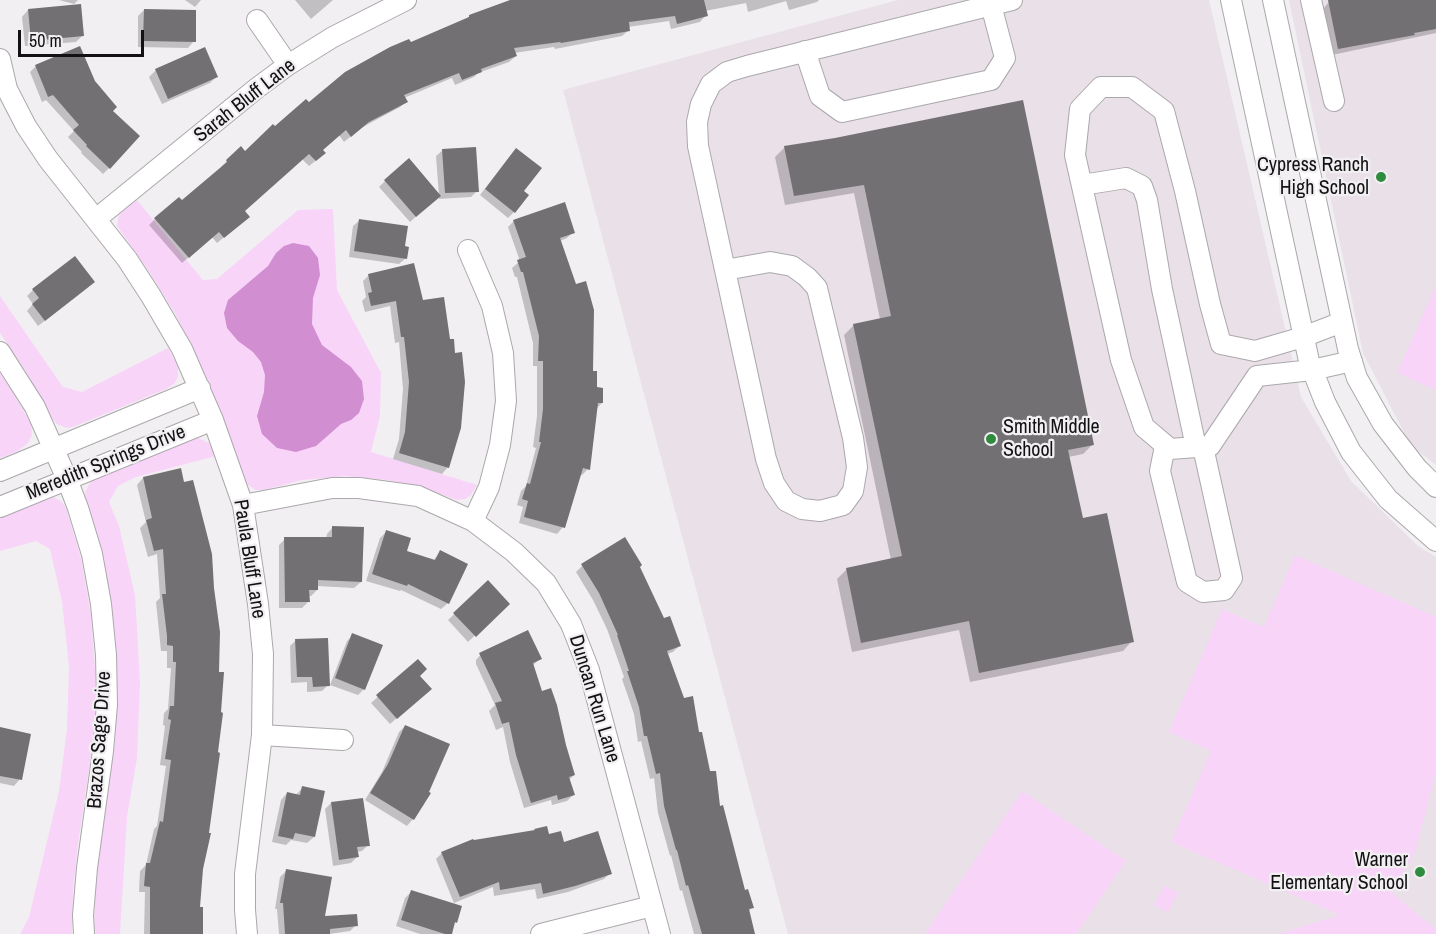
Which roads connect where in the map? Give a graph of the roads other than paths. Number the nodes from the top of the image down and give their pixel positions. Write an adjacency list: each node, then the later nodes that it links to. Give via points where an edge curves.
1 (406, 0): 10 (street, Sarah Bluff Lane)
2 (1012, 0): 6 (street)
3 (1231, 0): 17 (street)
4 (1273, 0): 16 (street)
5 (1311, 0): 11 (street)
6 (991, 5): 8 (street); 8 (street, via 1005,57 991,81 842,112 820,96)
7 (257, 20): 10 (street)
8 (805, 51): 15 (street, via 727,72 711,84 701,104 698,146)
9 (0, 59): 13 (street, Paula Bluff Lane, via 8,89 26,126)
10 (288, 65): 13 (street, Sarah Bluff Lane)
11 (1334, 101)
12 (1082, 185): 17 (street, via 1075,155 1080,109 1101,87 1132,87 1164,111 1221,344 1255,351); 23 (street, via 1121,360 1144,427); 24 (street, via 1126,178 1142,186)
13 (96, 219): 21 (street, Paula Bluff Lane, via 152,296)
14 (468, 250): 31 (street, via 492,306 503,353 506,401 489,487)
15 (725, 270): 15 (street, via 774,483 786,501 802,509 820,511 843,505 853,491 853,438 817,288 792,266 770,262)
16 (1342, 322): 17 (street); 19 (street)
17 (1303, 337): 20 (street)
18 (0, 352): 25 (street, Brazos Sage Drive, via 35,406)
19 (1352, 361): 20 (street); 28 (street, via 1357,378 1383,424)
20 (1312, 370): 24 (street, via 1257,376 1210,446); 32 (street, via 1352,452 1388,499)
21 (200, 388): 22 (street, Paula Bluff Lane); 25 (street, Meredith Springs Drive)
22 (213, 420): 27 (street, Meredith Springs Drive); 29 (street, Paula Bluff Lane)
23 (1165, 446): 24 (street); 24 (street, via 1160,471 1187,582 1203,592 1224,590 1232,578)
24 (1199, 447)
25 (54, 449): 26 (street, Meredith Springs Drive); 27 (street, Brazos Sage Drive)
26 (0, 471)
27 (67, 479): 30 (street, Meredith Springs Drive); 36 (street, Brazos Sage Drive, via 92,554 106,655 104,751 87,868)
28 (1436, 487)
29 (243, 505): 31 (street, Duncan Run Lane, via 332,488 359,488 418,496); 33 (street, Paula Bluff Lane, via 263,654)
30 (0, 507)
31 (473, 521): 35 (street, Duncan Run Lane, via 546,583 572,624 589,670)
32 (1436, 541)
33 (262, 735): 34 (street); 37 (street, Paula Bluff Lane, via 245,874)
34 (343, 740)
35 (652, 906): 38 (street); 39 (street, Duncan Run Lane)
36 (84, 934)
37 (247, 934)
38 (541, 934)
39 (660, 934)

